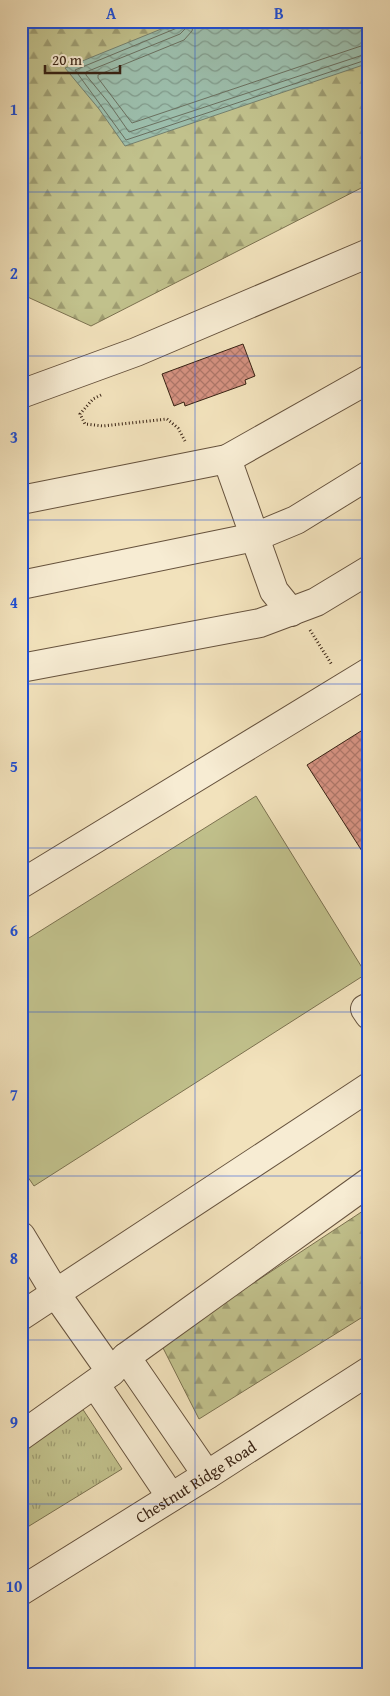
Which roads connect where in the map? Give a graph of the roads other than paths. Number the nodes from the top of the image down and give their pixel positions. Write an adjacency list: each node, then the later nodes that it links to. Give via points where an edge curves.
1 (369, 253): 3 (street, via 136,352)
2 (369, 379): 4 (street)
3 (21, 394)
4 (216, 461): 6 (street); 7 (street)
5 (369, 475): 7 (street, via 296,520)
6 (21, 500)
7 (255, 537): 9 (street); 10 (street, via 274,591)
8 (369, 570): 10 (street, via 316,602)
9 (21, 585)
10 (288, 612): 11 (street, via 260,622)
11 (21, 668)
12 (369, 672): 13 (street)
13 (21, 884)
14 (369, 1007): 15 (street, via 365,1009)
15 (369, 1015)
16 (369, 1087): 19 (street)
17 (369, 1182): 21 (street)
18 (21, 1236): 19 (street)
19 (56, 1294): 20 (street); 21 (street)
20 (21, 1316)
21 (111, 1371): 23 (street); 24 (street); 25 (street)
22 (369, 1371): 24 (street, Chestnut Ridge Road)
23 (21, 1436)
24 (207, 1475): 25 (street, Chestnut Ridge Road)
25 (171, 1496): 26 (street, Chestnut Ridge Road)
26 (21, 1591)

